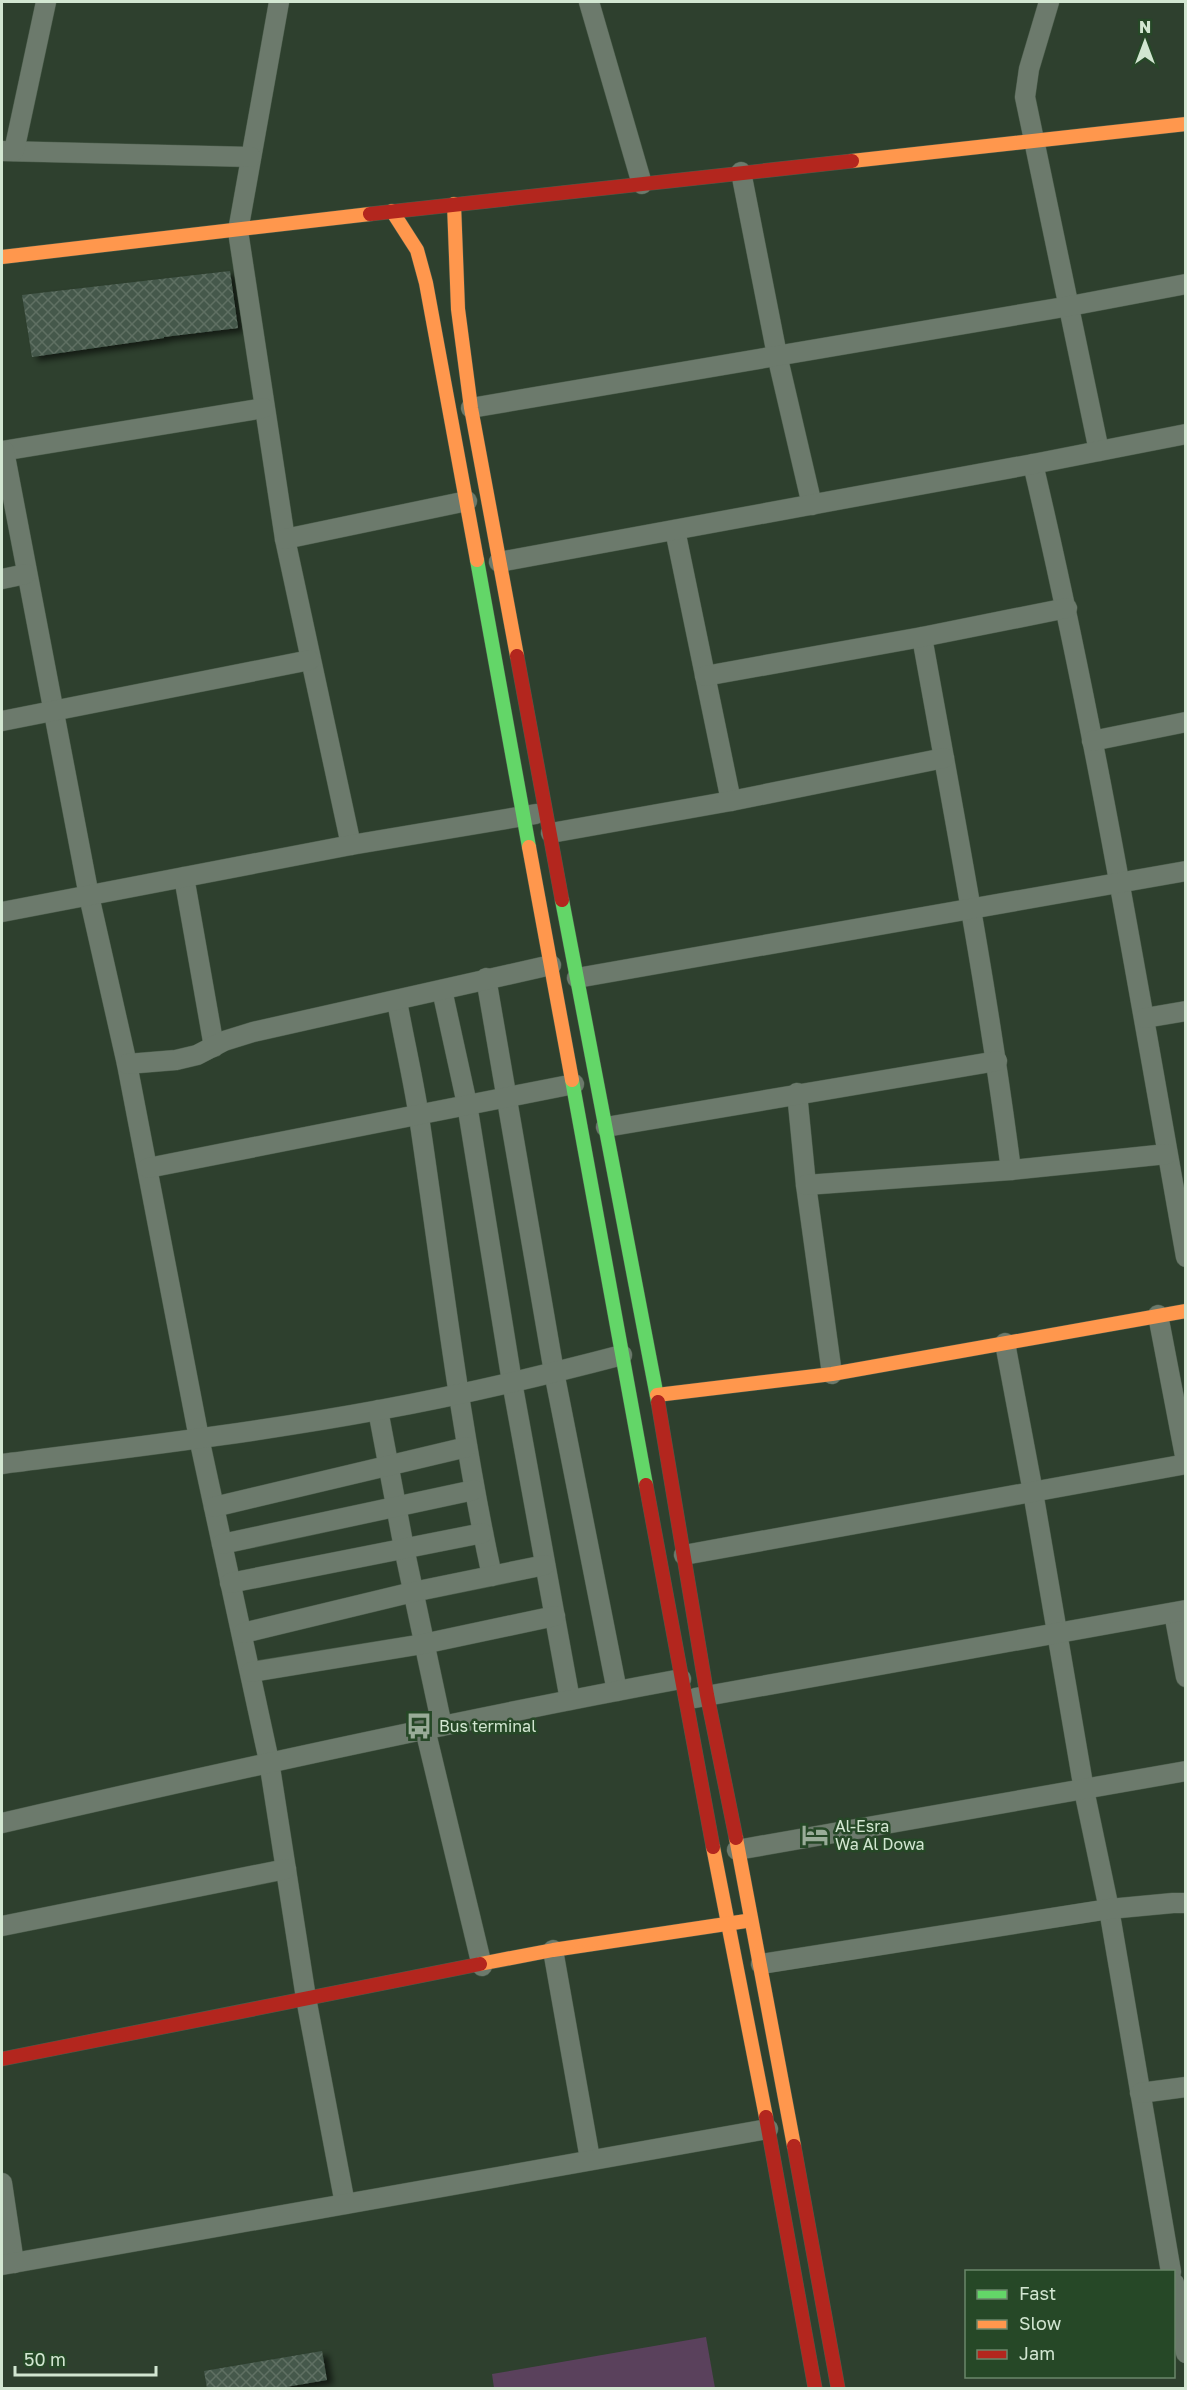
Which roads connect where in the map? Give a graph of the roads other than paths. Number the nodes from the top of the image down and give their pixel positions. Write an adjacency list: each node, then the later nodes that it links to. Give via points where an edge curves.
1 (46, 2): 7 (street)
2 (279, 2): 8 (street)
3 (589, 2): 10 (street)
4 (1049, 2): 6 (street, via 1025,97)
5 (1185, 124): 6 (street)
6 (1034, 140): 9 (street); 16 (street)
7 (8, 151): 8 (street)
8 (251, 157): 13 (street)
9 (741, 172): 10 (street); 17 (street)
10 (642, 184): 11 (street)
11 (454, 204): 12 (street); 19 (street, via 458,309)
12 (392, 211): 13 (street); 24 (street, via 421,263)
13 (238, 231): 14 (street); 18 (street)
14 (2, 257)
15 (1185, 284): 16 (street)
16 (1070, 306): 17 (street); 22 (street)
17 (777, 355): 19 (street); 25 (street)
18 (264, 408): 21 (street); 27 (street)
19 (471, 408): 28 (street)
20 (1185, 434): 22 (street)
21 (3, 451): 29 (street)
22 (1099, 451): 23 (street)
23 (1034, 464): 25 (street); 31 (street)
24 (467, 501): 27 (street); 42 (street)
25 (812, 506): 26 (street)
26 (675, 530): 28 (street); 34 (street)
27 (285, 539): 33 (street)
28 (499, 562): 41 (street)
29 (26, 574): 30 (street); 35 (street)
30 (2, 579)
31 (1067, 608): 32 (street); 38 (street)
32 (922, 637): 34 (street); 39 (street)
33 (310, 660): 35 (street); 44 (street)
34 (705, 676): 40 (street)
35 (53, 712): 36 (street); 48 (street)
36 (2, 722)
37 (1185, 722): 38 (street)
38 (1092, 741): 47 (street)
39 (944, 758): 40 (street); 49 (street)
40 (731, 801): 43 (street)
41 (547, 812): 42 (street); 43 (street)
42 (524, 817): 44 (street); 51 (street)
43 (551, 833): 53 (street)
44 (351, 845): 46 (street)
45 (1185, 871): 47 (street)
46 (184, 877): 48 (street); 58 (street)
47 (1118, 883): 49 (street); 57 (street)
48 (89, 896): 50 (street); 60 (street)
49 (972, 907): 53 (street); 59 (street)
50 (2, 912)
51 (551, 965): 52 (street); 61 (street)
52 (486, 978): 54 (street); 63 (street)
53 (577, 978): 66 (street)
54 (442, 990): 55 (street); 64 (street)
55 (397, 1001): 58 (street, via 253,1032); 65 (street)
56 (1185, 1011): 57 (street)
57 (1145, 1017): 67 (street)
58 (214, 1047): 60 (street, via 176,1060)
59 (997, 1061): 62 (street); 69 (street)
60 (127, 1064): 68 (street)
61 (574, 1084): 63 (street); 75 (street)
62 (797, 1093): 66 (street); 70 (street)
63 (507, 1096): 64 (street); 76 (street)
64 (467, 1104): 65 (street); 80 (street)
65 (418, 1115): 68 (street); 81 (street)
66 (606, 1127): 78 (street)
67 (1167, 1154): 69 (street); 71 (street)
68 (148, 1168): 84 (street)
69 (1011, 1170): 70 (street)
70 (806, 1185): 77 (street)
71 (1185, 1257)
72 (1185, 1311): 73 (street)
73 (1158, 1315): 74 (street); 86 (street)
74 (1005, 1343): 77 (street); 90 (street)
75 (622, 1355): 76 (street); 79 (street)
76 (554, 1372): 80 (street); 109 (street)
77 (832, 1374): 82 (street)
78 (653, 1375): 79 (street); 82 (street)
79 (627, 1379): 108 (street)
80 (512, 1382): 81 (street); 97 (street)
81 (458, 1394): 83 (street); 85 (street)
82 (657, 1395): 96 (street)
83 (378, 1410): 84 (street); 88 (street)
84 (199, 1438): 87 (street); 92 (street)
85 (467, 1447): 88 (street); 89 (street)
86 (1185, 1463): 90 (street)
87 (2, 1464)
88 (389, 1467): 91 (street); 92 (street)
89 (474, 1490): 91 (street); 93 (street)
90 (1033, 1491): 96 (street); 104 (street)
91 (397, 1506): 94 (street); 95 (street)
92 (213, 1507): 94 (street)
93 (483, 1533): 95 (street); 98 (street)
94 (222, 1544): 99 (street)
95 (404, 1548): 99 (street); 100 (street)
96 (684, 1556): 110 (street)
97 (545, 1565): 98 (street); 102 (street)
98 (492, 1576): 100 (street)
99 (230, 1583): 103 (street)
100 (413, 1592): 103 (street); 105 (street)
101 (1180, 1611): 104 (street); 107 (street)
102 (555, 1616): 105 (street); 111 (street)
103 (243, 1633): 106 (street)
104 (1057, 1633): 110 (street); 116 (street)
105 (423, 1644): 106 (street); 113 (street)
106 (251, 1672): 114 (street)
107 (1185, 1677)
108 (681, 1679): 109 (street); 112 (street)
109 (616, 1691): 111 (street)
110 (707, 1695): 112 (street); 118 (street)
111 (570, 1700): 113 (street)
112 (685, 1700): 123 (street)
113 (433, 1728): 114 (street); 127 (street)
114 (269, 1761): 117 (street); 119 (street)
115 (1185, 1771): 116 (street)
116 (1084, 1790): 118 (street); 121 (street)
117 (2, 1823)
118 (737, 1850): 122 (street)
119 (286, 1869): 124 (street); 128 (street)
120 (1185, 1904): 121 (street)
121 (1109, 1909): 126 (street); 131 (street)
122 (751, 1921): 123 (street); 126 (street)
123 (727, 1924): 125 (street); 132 (street)
124 (2, 1926)
125 (553, 1950): 127 (street); 133 (street)
126 (761, 1964): 142 (street)
127 (482, 1966): 128 (street)
128 (306, 1998): 129 (street); 135 (street)
129 (2, 2059)
130 (1185, 2087): 131 (street)
131 (1140, 2093): 137 (street)
132 (768, 2129): 133 (street); 141 (street)
133 (590, 2159): 135 (street)
134 (2, 2183): 136 (street)
135 (345, 2204): 136 (street)
136 (8, 2264)
137 (1172, 2270)
138 (1175, 2289): 139 (street)
139 (1182, 2309): 140 (street)
140 (1185, 2353)
141 (815, 2388)
142 (838, 2388)

